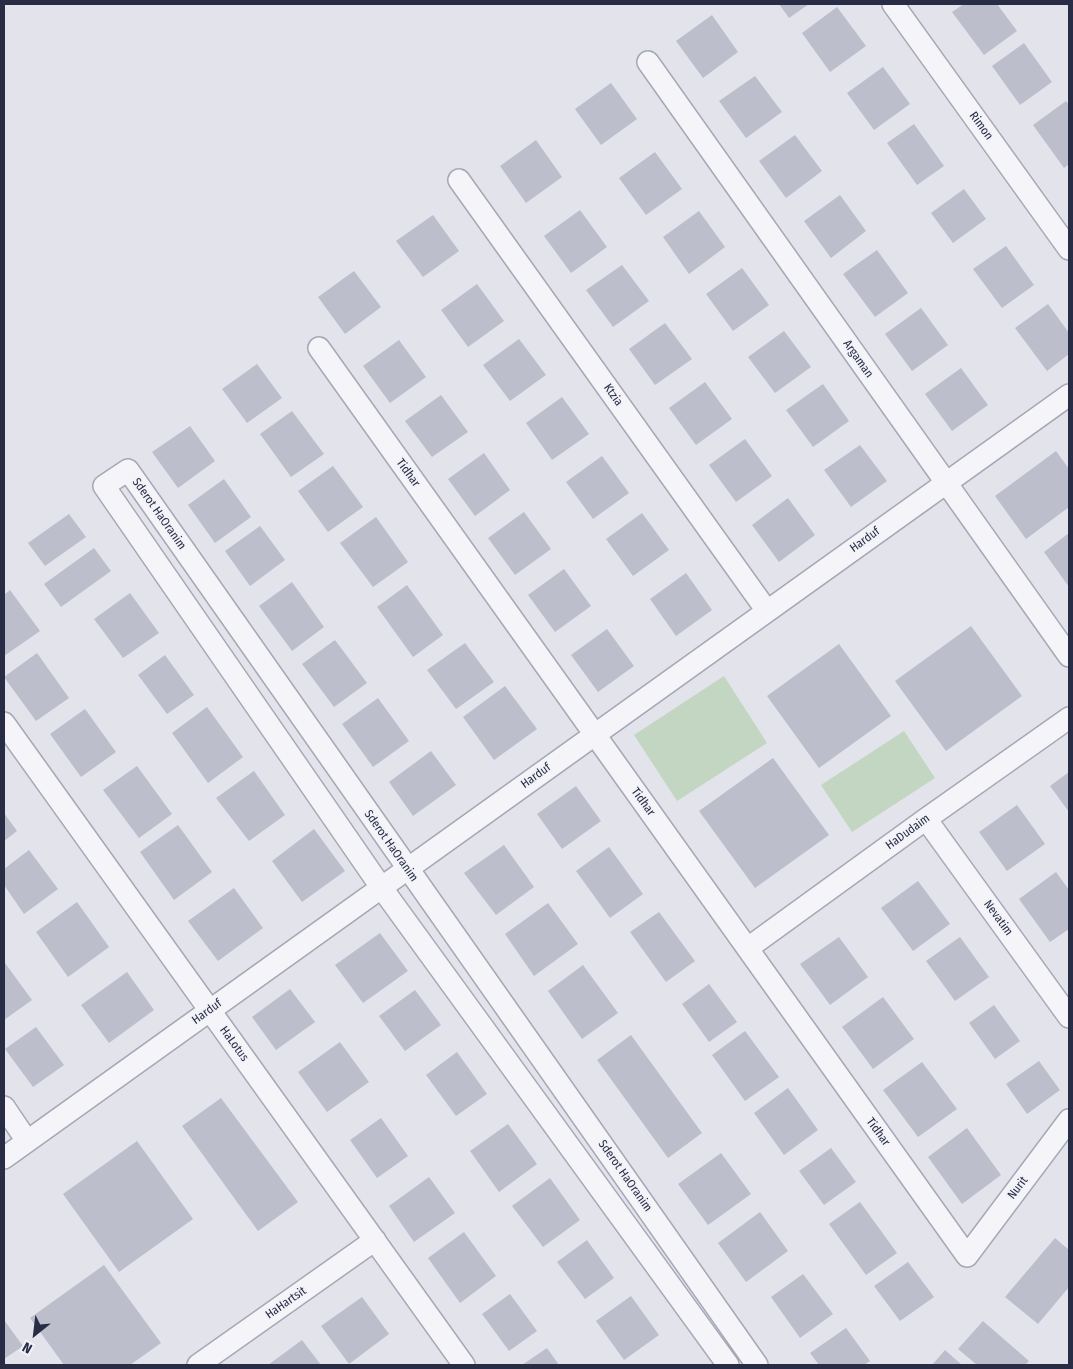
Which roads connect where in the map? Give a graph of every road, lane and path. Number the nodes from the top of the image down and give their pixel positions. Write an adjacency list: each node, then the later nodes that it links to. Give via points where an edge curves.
1 (893, 4): 4 (street, Rimon)
2 (648, 62): 7 (street, Argaman)
3 (460, 180): 8 (street, Ktzia)
4 (1069, 249)
5 (319, 348): 12 (street, Tidhar)
6 (1069, 395): 7 (street, Harduf)
7 (946, 483): 8 (street, Harduf); 9 (street, Argaman)
8 (767, 611): 12 (street, Harduf)
9 (1069, 656)
10 (1069, 718): 13 (street, HaDudaim)
11 (4, 723): 17 (street, HaLotus)
12 (595, 734): 14 (street, Harduf); 16 (street, Tidhar)
13 (926, 819): 16 (street, HaDudaim); 18 (street, Nevatim)
14 (407, 868): 15 (street, Harduf); 15 (street, Sderot HaOranim, via 128,470 104,486); 28 (street, Sderot HaOranim)
15 (382, 887): 17 (street, Harduf); 27 (street, Sderot HaOranim)
16 (748, 948): 24 (street, Tidhar)
17 (210, 1010): 21 (street, Harduf); 23 (street, HaLotus)
18 (1069, 1017)
19 (4, 1107): 21 (street)
20 (1069, 1120): 24 (street, Nurit)
21 (27, 1141): 22 (street, Harduf)
22 (4, 1158)
23 (375, 1240): 25 (street, HaHartsit); 26 (street, HaLotus)
24 (967, 1256)
25 (198, 1365)
26 (464, 1365)
27 (728, 1365)
28 (757, 1365)

